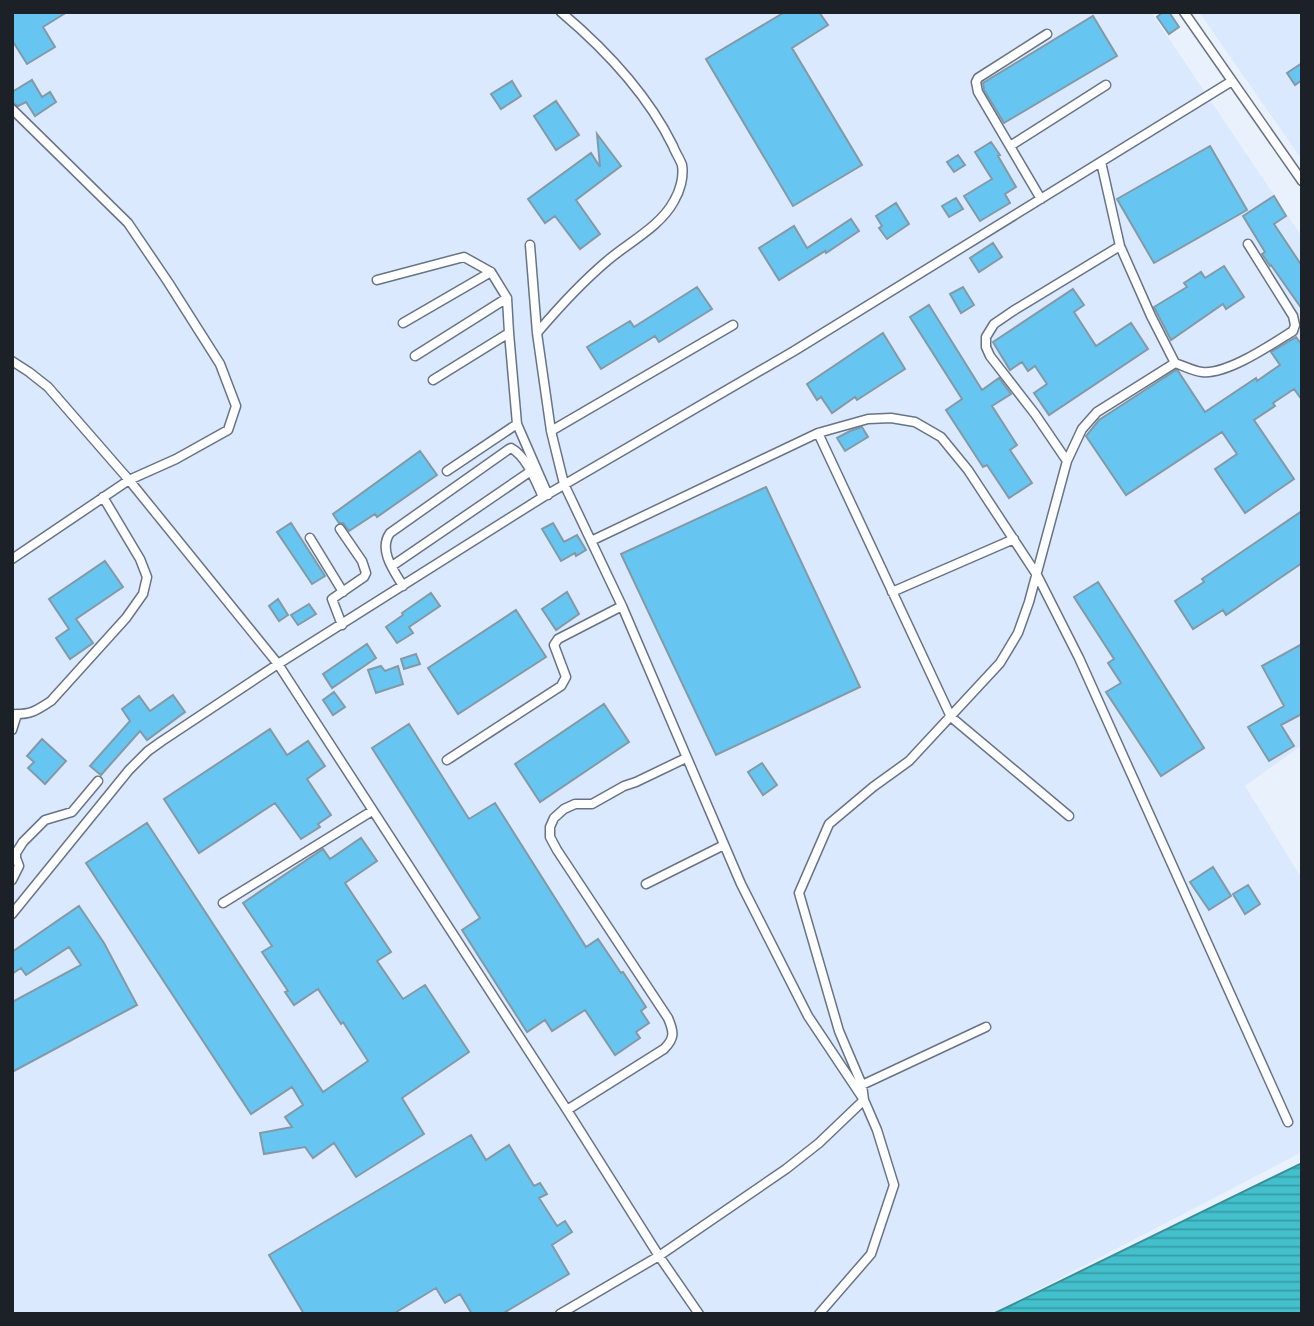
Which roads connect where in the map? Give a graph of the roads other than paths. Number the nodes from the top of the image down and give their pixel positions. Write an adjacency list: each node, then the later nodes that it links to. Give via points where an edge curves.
1 (561, 12): 20 (lane, via 619,66 647,103 682,166 681,186 674,203 657,222 583,282)
2 (1184, 12): 4 (lane)
3 (1047, 34): 7 (lane, via 976,82)
4 (1232, 81): 8 (lane); 9 (lane)
5 (1106, 85): 7 (lane)
6 (12, 109): 31 (lane, via 128,223 220,364 236,407 228,429)
7 (1010, 146): 10 (lane)
8 (1101, 162): 10 (lane); 13 (lane)
9 (1302, 181)
10 (1041, 199): 32 (lane, via 794,351)
11 (1248, 244): 23 (lane, via 1293,316 1293,331 1218,371 1198,371)
12 (530, 245): 20 (lane)
13 (1120, 246): 23 (lane); 28 (lane, via 1013,310 994,324 986,337 990,356)
14 (491, 271): 15 (lane, via 464,257); 16 (lane); 17 (lane)
15 (377, 280)
16 (508, 298): 19 (lane); 21 (lane)
17 (403, 323)
18 (733, 325): 26 (lane)
19 (509, 333): 24 (lane); 25 (lane)
20 (537, 333): 26 (lane)
21 (415, 356)
22 (12, 361): 31 (lane, via 48,387)
23 (1175, 363): 28 (lane, via 1097,412 1082,429)
24 (433, 380)
25 (517, 424): 29 (lane); 33 (lane)
26 (551, 431): 32 (lane)
27 (818, 433): 37 (lane, via 868,419 915,422 941,437); 38 (lane); 44 (lane)
28 (1067, 461): 41 (lane)
29 (447, 471)
30 (531, 471): 33 (lane); 40 (lane); 40 (lane, via 518,452 509,449 390,533 385,550)
31 (129, 480): 34 (lane); 47 (lane)
32 (565, 484): 33 (lane); 38 (lane)
33 (546, 496): 42 (lane)
34 (103, 498): 39 (lane); 48 (lane, via 140,559 147,577 143,594 51,701 36,712)
35 (340, 529): 43 (lane, via 366,573)
36 (310, 538): 43 (lane)
37 (1014, 539): 41 (lane); 44 (lane)
38 (591, 541): 45 (lane)
39 (12, 559)
40 (392, 566): 42 (lane)
41 (1037, 575): 49 (lane, via 1017,633 1000,663); 65 (lane, via 1079,658)
42 (403, 586): 46 (lane)
43 (343, 592): 46 (lane, via 332,599)
44 (892, 592): 49 (lane)
45 (622, 606): 51 (lane); 52 (lane, via 558,639 554,645 566,677 561,685)
46 (342, 625): 47 (lane)
47 (278, 664): 54 (lane); 60 (lane, via 148,751)
48 (15, 714): 50 (lane)
49 (951, 717): 55 (lane); 62 (lane, via 909,761 829,824 799,893 839,1031)
50 (12, 730)
51 (686, 758): 56 (lane); 64 (lane, via 592,804 564,809 550,827 557,850 673,1030 664,1049)
52 (447, 760)
53 (98, 781): 57 (lane, via 72,812 45,821 23,842 16,853 19,866)
54 (372, 811): 59 (lane); 64 (lane)
55 (1069, 816)
56 (724, 845): 58 (lane); 63 (lane, via 808,1016)
57 (12, 880)
58 (646, 884)
59 (223, 903)
60 (12, 914)
61 (986, 1027): 62 (lane)
62 (862, 1086): 63 (lane)
63 (864, 1100): 66 (lane, via 786,1169); 69 (lane, via 894,1185 871,1254)
64 (567, 1110): 66 (lane)
65 (1288, 1122)
66 (659, 1256): 67 (lane); 68 (lane)
67 (559, 1314)
68 (699, 1314)
69 (819, 1314)

